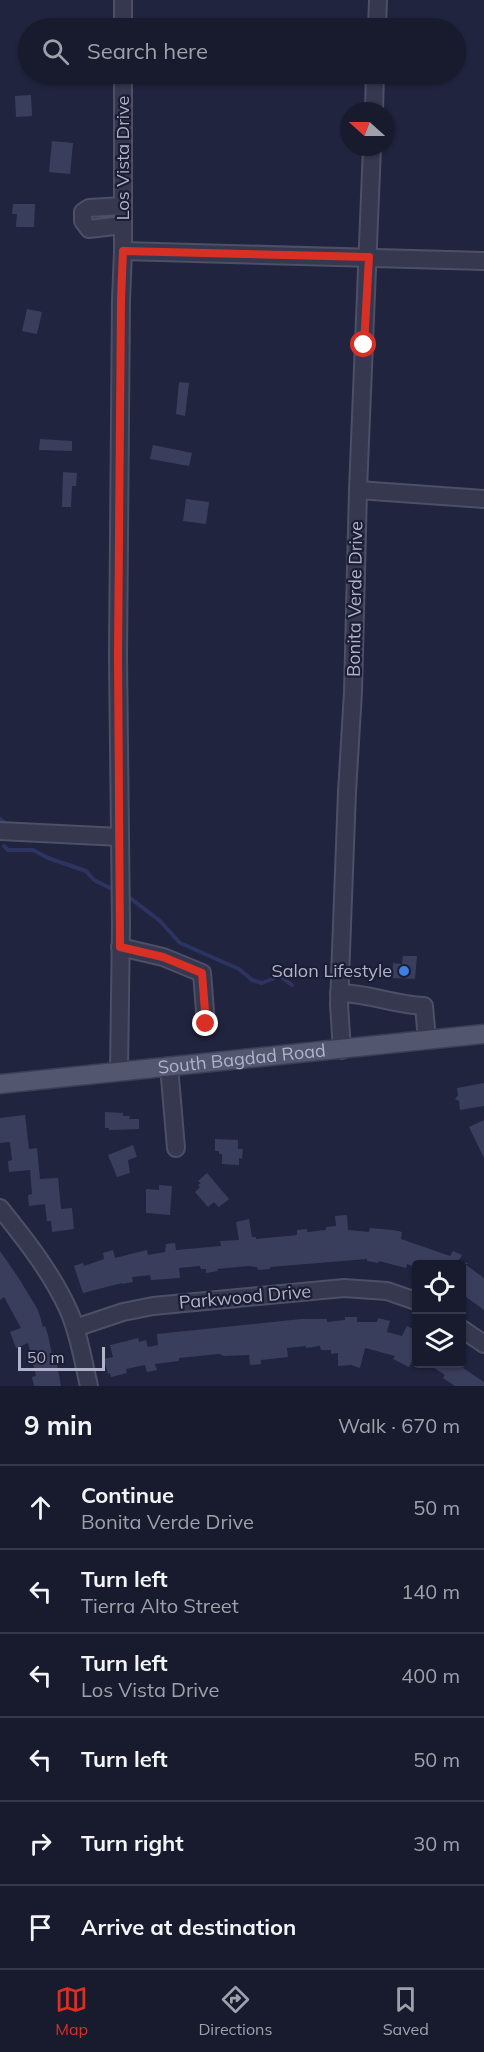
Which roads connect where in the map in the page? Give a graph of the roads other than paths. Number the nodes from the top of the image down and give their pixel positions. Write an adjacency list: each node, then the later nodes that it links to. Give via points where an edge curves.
1 (123, 0): 3 (street)
2 (378, 0): 4 (street)
3 (123, 18)
4 (377, 18)
5 (123, 84): 9 (street, Los Vista Drive)
6 (375, 84): 7 (street)
7 (374, 102)
8 (372, 156): 12 (street, Bonita Verde Drive)
9 (123, 206): 10 (street, Los Vista Drive); 10 (street, via 89,208 83,221 89,229)
10 (123, 225): 11 (street, Los Vista Drive)
11 (123, 251): 12 (street); 17 (street, Los Vista Drive)
12 (369, 257): 13 (street); 14 (street, Bonita Verde Drive)
13 (484, 261)
14 (358, 490): 15 (street); 19 (street, Bonita Verde Drive)
15 (484, 499)
16 (0, 831): 17 (street)
17 (120, 837): 18 (street, Los Vista Drive)
18 (120, 947): 20 (street, via 163,957 202,973); 25 (street, Los Vista Drive)
19 (339, 993): 22 (street, via 424,1006); 23 (street, Bonita Verde Drive)
20 (206, 1024)
21 (484, 1034): 22 (main road, South Bagdad Road)
22 (426, 1040): 23 (main road, South Bagdad Road)
23 (342, 1050): 24 (main road, South Bagdad Road)
24 (169, 1066): 25 (main road, South Bagdad Road); 27 (street)
25 (119, 1071): 26 (main road, South Bagdad Road)
26 (0, 1083)
27 (176, 1148)
28 (0, 1208): 30 (street, via 54,1282)
29 (412, 1299): 30 (street, Parkwood Drive, via 387,1291 344,1288 153,1306)
30 (75, 1328): 33 (street)
31 (466, 1332): 32 (street)
32 (484, 1344)
33 (89, 1386)

